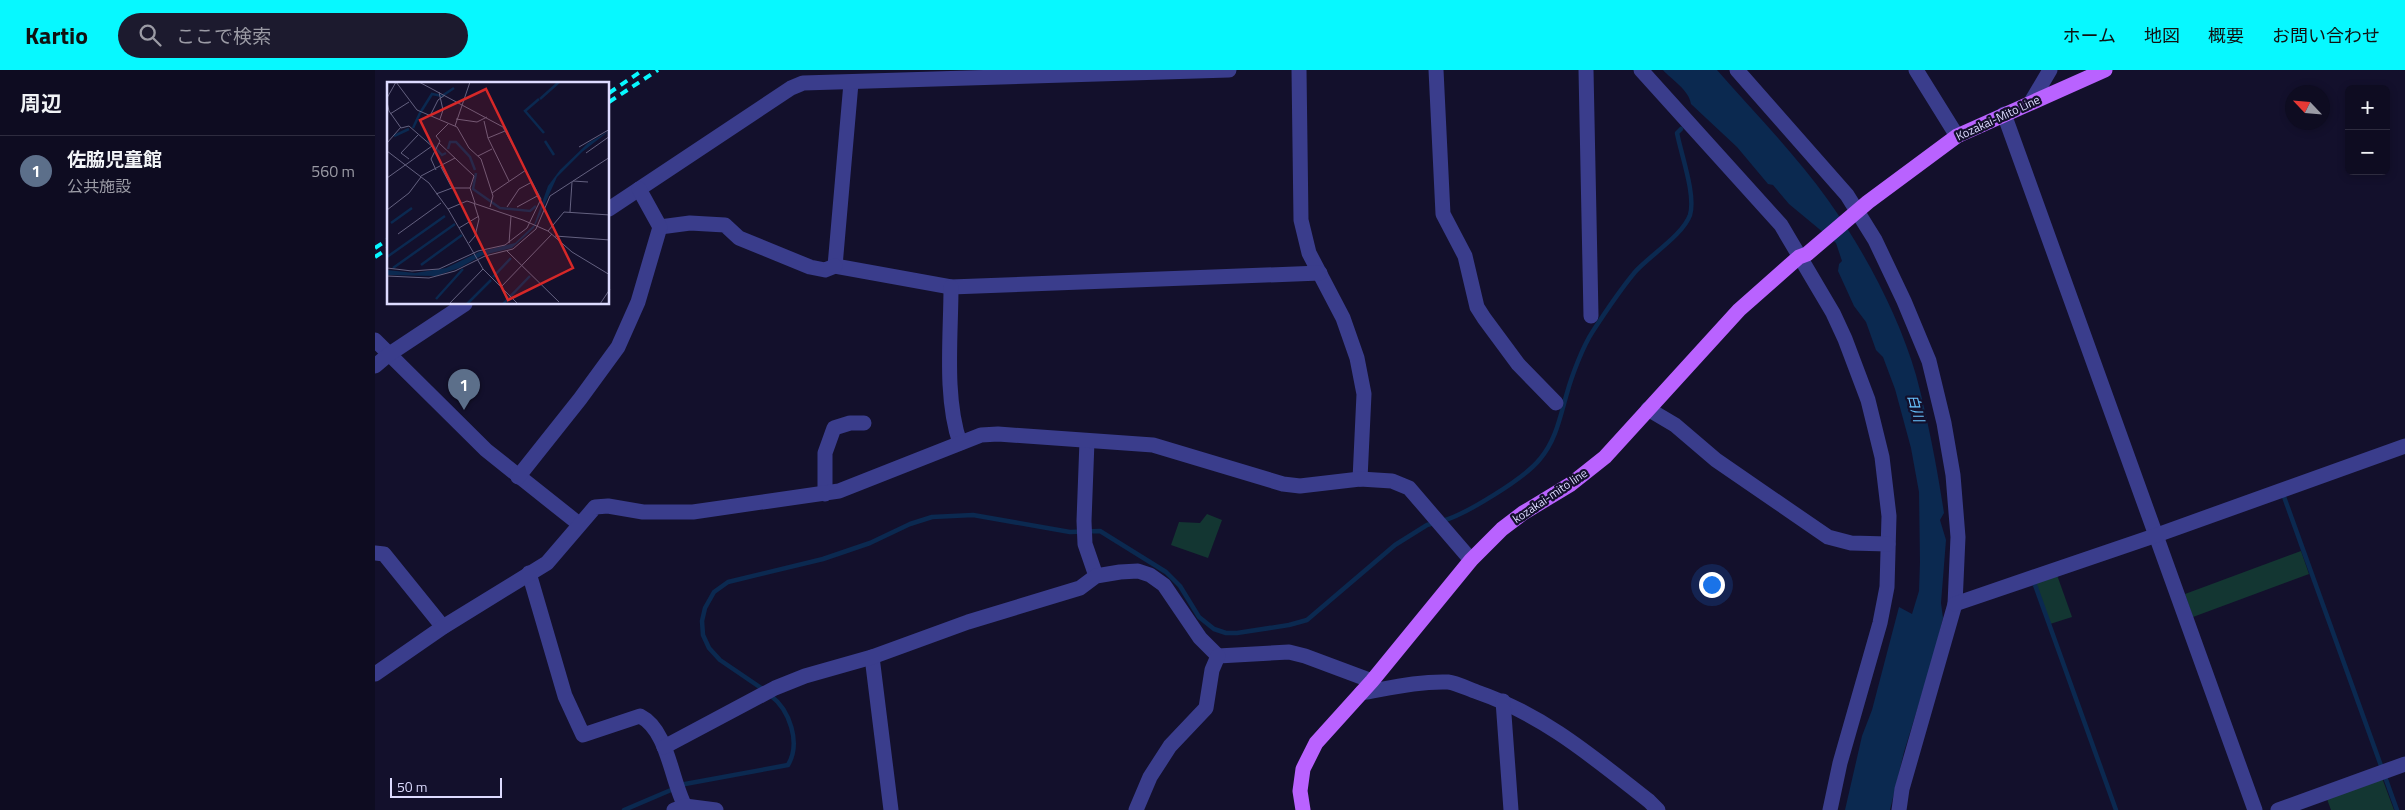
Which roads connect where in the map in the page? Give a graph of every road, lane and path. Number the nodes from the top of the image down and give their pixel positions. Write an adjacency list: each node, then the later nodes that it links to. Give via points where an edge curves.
1 (1229, 70): 10 (street)
2 (1299, 70): 20 (street, via 1301,220 1309,253)
3 (1436, 70): 27 (street, via 1443,214 1465,256 1477,307 1518,364)
4 (1586, 70): 23 (street)
5 (1641, 70): 18 (street, via 1781,225)
6 (1737, 70): 16 (street, via 1834,181)
7 (1916, 70): 13 (street)
8 (2050, 70): 11 (street)
9 (2105, 70): 11 (main road, Kozakai-Mito Line)
10 (851, 83): 14 (street, via 803,83 791,88); 19 (street)
11 (2031, 102): 12 (main road, Kozakai-Mito Line)
12 (2004, 114): 13 (main road, Kozakai-Mito Line); 37 (street)
13 (1957, 136): 16 (main road, Kozakai-Mito Line)
14 (639, 189): 15 (street); 17 (street)
15 (610, 208)
16 (1855, 214): 18 (main road, kozakai-mito line); 43 (street, via 1875,240 1929,361 1953,475 1958,537)
17 (660, 227): 19 (street, via 690,222 725,225 739,238 810,267 825,270); 33 (street, via 638,302 618,347)
18 (1803, 255): 28 (main road, kozakai-mito line, via 1739,310); 38 (street, via 1845,339 1868,400 1882,457 1889,516)
19 (835, 266): 21 (street)
20 (1320, 273): 21 (street); 34 (street, via 1343,318 1357,358 1364,394)
21 (951, 287): 31 (street, via 951,375 954,426)
22 (463, 305): 25 (street)
23 (1591, 316)
24 (375, 340): 25 (street)
25 (388, 355): 26 (street); 33 (street)
26 (375, 366)
27 (1556, 403)
28 (1649, 409): 38 (street, via 1692,437 1716,460 1828,537 1851,543); 40 (main road, kozakai-mito line, via 1605,457 1571,484 1523,512)
29 (864, 423): 35 (street, via 834,428 825,453)
30 (1087, 441): 31 (street, via 998,434 981,435); 34 (street, via 1153,445 1283,484 1300,486); 42 (street, via 1085,544)
31 (960, 443): 35 (street, via 839,492)
32 (2405, 446): 37 (street)
33 (518, 477): 36 (street)
34 (1360, 479): 40 (street, via 1392,481 1409,488)
35 (825, 494): 36 (street, via 693,512 643,512 595,507)
36 (579, 524): 41 (street, via 547,563)
37 (2157, 535): 43 (street); 61 (street)
38 (1887, 544): 59 (street, via 1887,587 1880,623 1840,762)
39 (375, 553): 44 (street, via 384,554)
40 (1471, 560): 48 (main road, kozakai-mito line)
41 (529, 573): 44 (street); 50 (street, via 565,696 583,735 640,716 649,720)
42 (1096, 576): 45 (street, via 1138,571 1150,575 1164,585 1200,638); 46 (street, via 1080,588 968,622)
43 (1955, 604): 60 (street, via 1902,789)
44 (443, 627): 47 (street)
45 (1218, 656): 48 (street, via 1289,652 1305,656); 55 (street, via 1212,670 1206,708 1169,746 1149,777)
46 (872, 657): 50 (street, via 775,688); 54 (street)
47 (375, 674)
48 (1367, 687): 49 (street, via 1450,682); 56 (main road, kozakai-mito line, via 1316,743 1303,769 1299,791)
49 (1503, 701): 57 (street); 58 (street, via 1539,719 1587,752)
50 (664, 746): 52 (street)
51 (2405, 764): 62 (street)
52 (679, 804): 53 (street)
53 (716, 810)
54 (891, 810)
55 (1135, 810)
56 (1303, 810)
57 (1511, 810)
58 (1658, 810)
59 (1830, 810)
60 (1899, 810)
61 (2255, 810)
62 (2278, 810)

